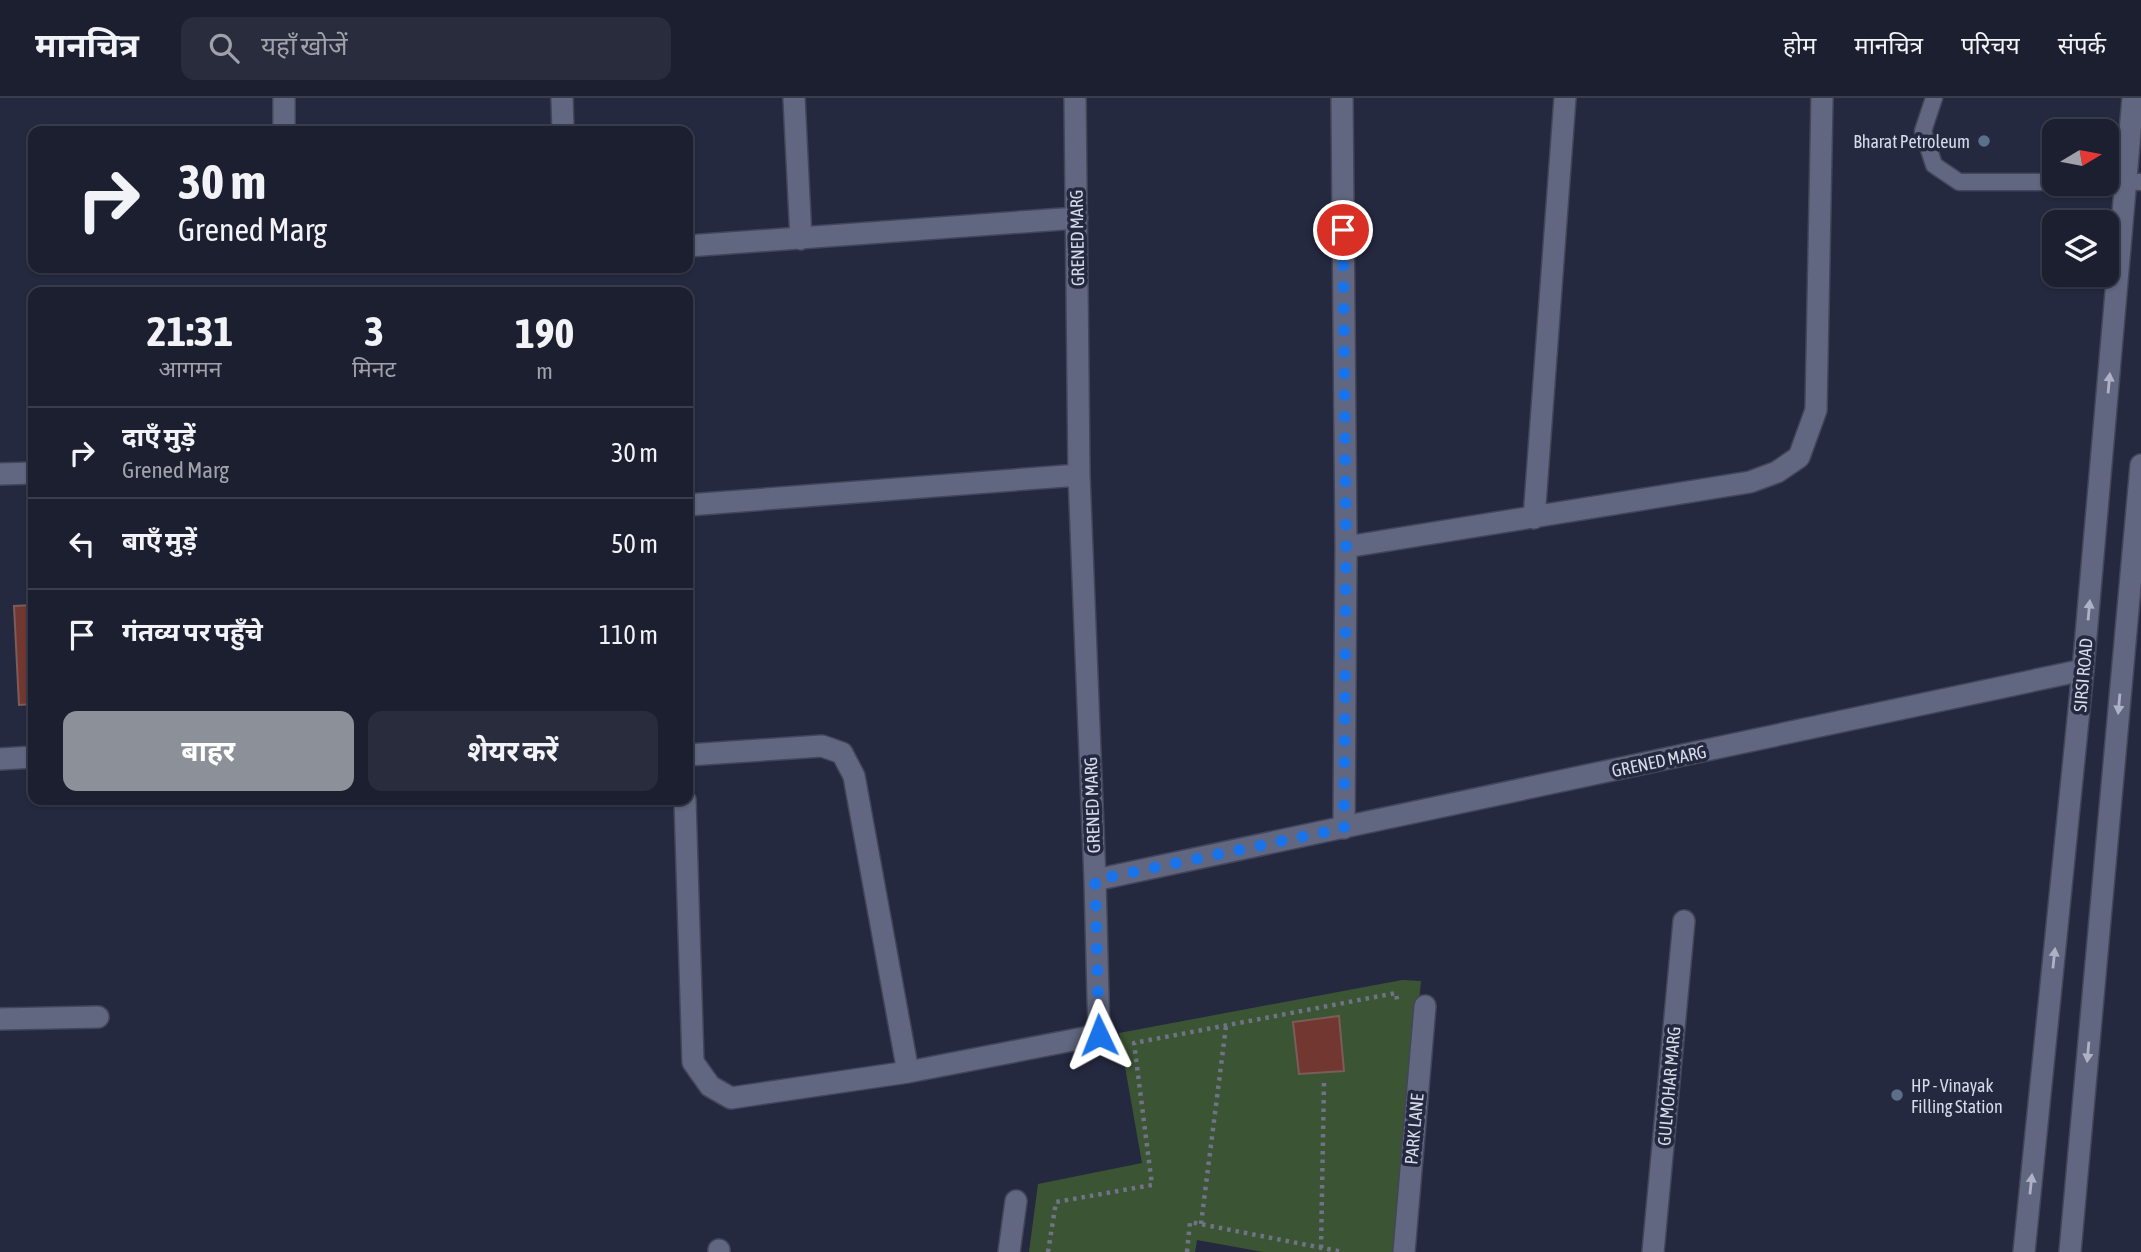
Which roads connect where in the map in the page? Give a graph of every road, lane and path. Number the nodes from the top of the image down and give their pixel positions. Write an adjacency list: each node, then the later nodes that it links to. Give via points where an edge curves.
1 (284, 98): 10 (street)
2 (562, 98): 11 (street)
3 (794, 98): 15 (street)
4 (1075, 98): 14 (street, GRENED MARG)
5 (1342, 98): 23 (street)
6 (1565, 98): 22 (street)
7 (1822, 98): 22 (street, via 1816,410 1799,457 1750,482)
8 (1934, 98): 13 (lane, via 1923,131 1934,165 1959,182)
9 (2133, 98): 12 (street, SIRSI ROAD)
10 (284, 126)
11 (563, 126)
12 (2125, 181): 24 (street, SIRSI ROAD, one-way to 12)
13 (2042, 182)
14 (1077, 218): 15 (street); 20 (street, GRENED MARG)
15 (801, 239): 16 (street)
16 (693, 246)
17 (2141, 465): 49 (street, one-way to 49)
18 (28, 473): 19 (street)
19 (0, 474)
20 (1079, 475): 21 (street); 30 (street, GRENED MARG)
21 (693, 505)
22 (1534, 518): 23 (street)
23 (1346, 547): 29 (street)
24 (2083, 670): 29 (street, GRENED MARG); 48 (street, SIRSI ROAD, one-way to 24)
25 (693, 755): 37 (street, via 822,746 842,753 854,776)
26 (28, 757): 27 (street)
27 (0, 759)
28 (685, 805): 37 (street, via 693,1062 710,1086 731,1098)
29 (1344, 828): 30 (street, GRENED MARG)
30 (1095, 880): 37 (street, via 1099,1035)
31 (1684, 921): 47 (street, GULMOHAR MARG)
32 (1425, 1006): 46 (street, PARK LANE)
33 (1399, 1008): 36 (path, via 1396,993)
34 (98, 1017): 35 (street)
35 (0, 1019)
36 (1226, 1026): 40 (path); 43 (path, via 1134,1043 1152,1185 1056,1202)
37 (908, 1072)
38 (1324, 1081): 41 (path)
39 (1016, 1201): 42 (street)
40 (1201, 1224): 41 (path); 44 (path, via 1191,1222)
41 (1321, 1248): 45 (path)
42 (1009, 1252)
43 (1048, 1252)
44 (1187, 1252)
45 (1343, 1252)
46 (1404, 1252)
47 (1653, 1252)
48 (2024, 1252)
49 (2070, 1252)

